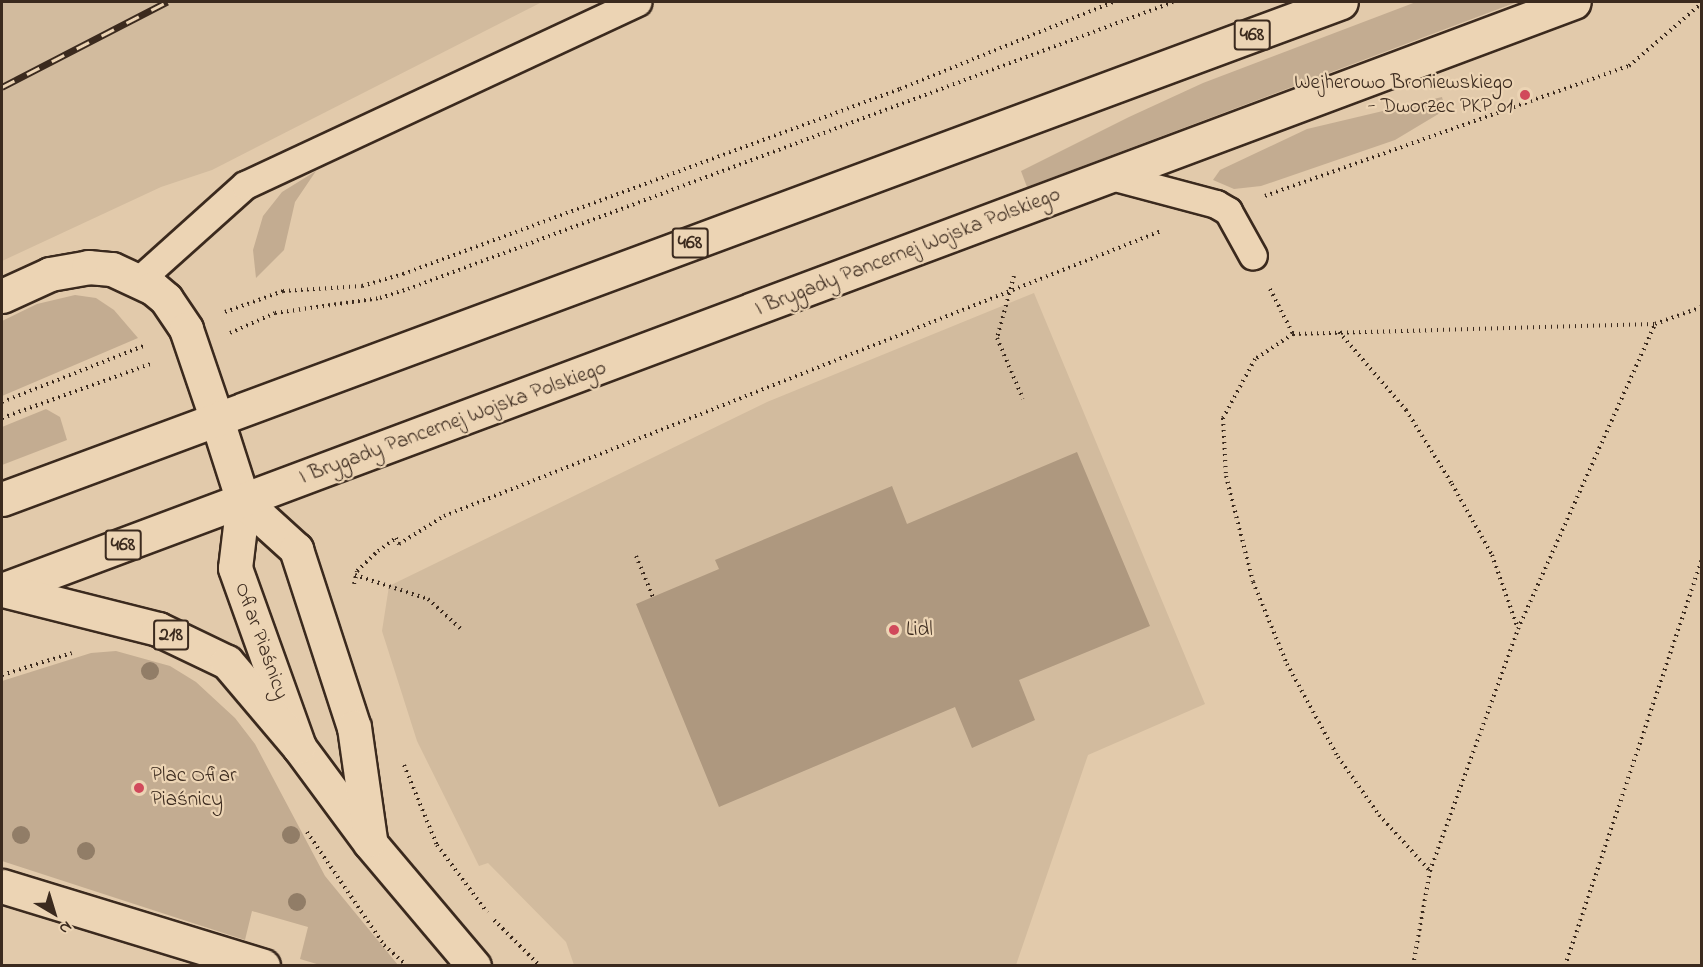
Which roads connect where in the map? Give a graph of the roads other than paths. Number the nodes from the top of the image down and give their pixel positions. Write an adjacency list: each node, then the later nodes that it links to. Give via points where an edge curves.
1 (637, 2): 6 (lane, via 245,186)
2 (1341, 2): 8 (main road, 468)
3 (1574, 2): 4 (main road, I Brygady Pancernej Wojska Polskiego / 468)
4 (1111, 176): 5 (lane, via 1210,201 1228,211); 10 (main road, I Brygady Pancernej Wojska Polskiego / 468)
5 (1253, 256)
6 (139, 280): 7 (main road, via 111,269 88,267 50,274); 8 (main road, via 166,299 190,339)
7 (2, 296)
8 (216, 417): 9 (main road, 468); 10 (main road)
9 (2, 499)
10 (243, 501): 11 (main road, I Brygady Pancernej Wojska Polskiego / 468); 12 (main road, Ofiar Piaśnicy / 218, via 235,568); 13 (main road, via 296,549 354,728)
11 (2, 590): 12 (main road, 218, via 158,629 227,662)
12 (299, 747): 13 (main road, Ofiar Piaśnicy / 218)
13 (370, 843): 16 (main road, Ofiar Piaśnicy / 218)
14 (2, 886): 15 (main road)
15 (263, 966)
16 (474, 966)

